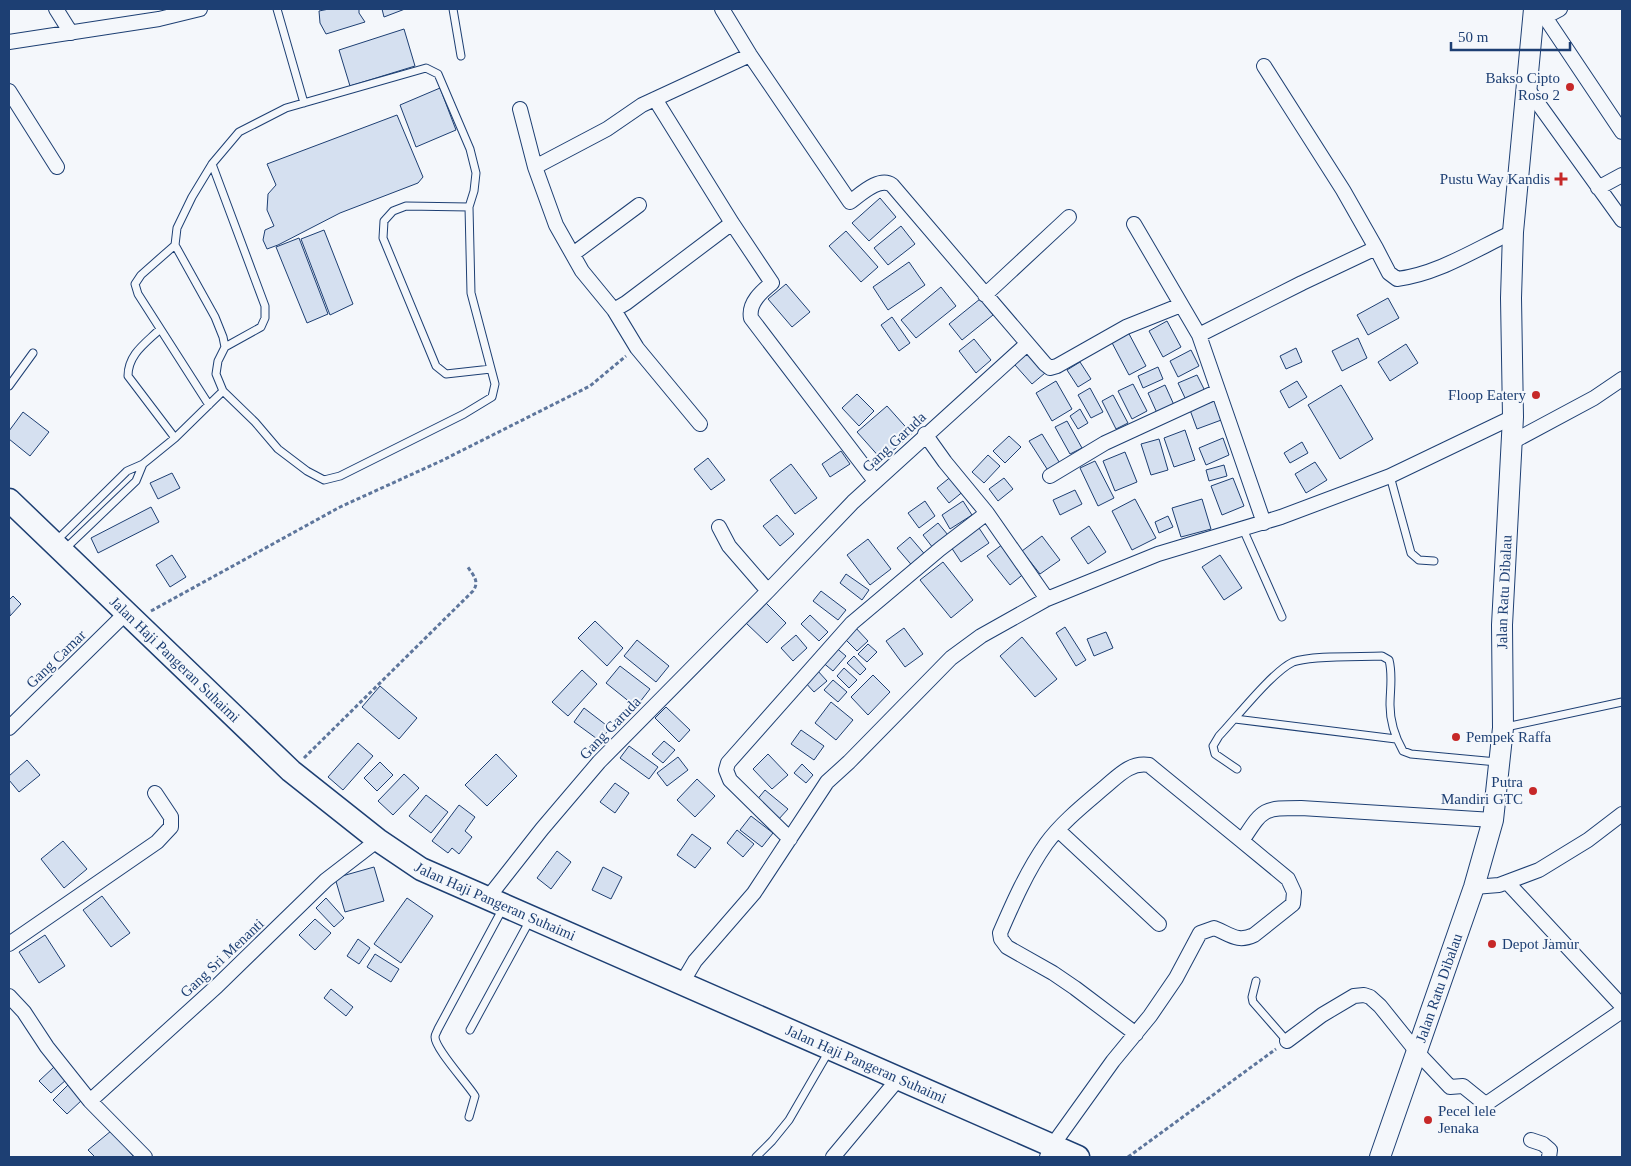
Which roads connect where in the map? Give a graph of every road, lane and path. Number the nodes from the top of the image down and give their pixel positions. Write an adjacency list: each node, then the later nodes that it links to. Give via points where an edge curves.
1 (56, 9): 9 (street)
2 (200, 9): 7 (street)
3 (277, 9): 17 (lane)
4 (453, 9): 12 (lane)
5 (722, 9): 11 (street)
6 (1560, 9): 8 (street)
7 (156, 14): 9 (street)
8 (1537, 14): 14 (main road, Jalan Ratu Dibalau); 19 (street)
9 (72, 33): 10 (street)
10 (9, 42)
11 (750, 55): 16 (street); 35 (street, via 850,202 888,182)
12 (461, 56)
13 (1264, 66): 33 (street)
14 (1527, 88): 24 (street); 31 (main road, Jalan Ratu Dibalau)
15 (9, 91): 21 (street)
16 (654, 99): 22 (street, via 607,129); 29 (street)
17 (304, 103): 20 (lane, via 286,108 239,132); 26 (lane, via 426,68 434,71 470,149 476,173)
18 (520, 109): 22 (street)
19 (1622, 132)
20 (212, 164): 32 (lane, via 177,228); 41 (lane, via 264,306 265,318 261,327)
21 (57, 167)
22 (536, 167): 34 (street, via 556,226)
23 (1622, 175): 24 (street)
24 (1598, 188): 28 (street)
25 (640, 205): 34 (street)
26 (469, 207): 44 (lane, via 471,293); 44 (lane, via 406,206 393,211 384,221 383,238 436,366 446,374)
27 (1069, 216): 35 (street)
28 (1622, 220)
29 (732, 223): 37 (street); 58 (street, via 772,283 754,303 751,318)
30 (1134, 224): 36 (street)
31 (1513, 232): 33 (street, via 1454,261 1412,277 1397,279 1389,273); 50 (main road, Jalan Ratu Dibalau)
32 (174, 246): 38 (lane, via 140,275 135,284); 41 (lane, via 215,317)
33 (1376, 248): 39 (street)
34 (573, 254): 37 (street)
35 (985, 294): 40 (street)
36 (1181, 305): 39 (street); 40 (street, via 1126,327 1050,368)
37 (614, 310): 42 (street)
38 (160, 329): 49 (lane); 53 (lane, via 132,356 128,376)
39 (1199, 335): 48 (street)
40 (1027, 344): 52 (street, Gang Garuda)
41 (225, 348): 47 (lane, via 218,360 216,374)
42 (637, 348): 51 (street); 69 (path, via 590,386 441,461 340,506)
43 (32, 353): 46 (lane)
44 (491, 369): 47 (lane, via 495,384 492,397 340,476 324,480 278,449)
45 (1622, 379): 54 (street, via 1594,398)
46 (9, 386)
47 (223, 391): 49 (lane)
48 (1218, 392): 56 (street, via 1105,443); 61 (street)
49 (209, 405): 53 (lane)
50 (1513, 417): 54 (main road, Jalan Ratu Dibalau); 57 (street)
51 (700, 424)
52 (926, 434): 58 (street, Gang Garuda); 60 (street)
53 (175, 438): 55 (lane)
54 (1512, 442): 74 (main road, Jalan Ratu Dibalau, via 1502,625)
55 (143, 464): 64 (lane, via 127,471); 64 (lane, via 136,481)
56 (1050, 476)
57 (1390, 476): 61 (street); 65 (lane, via 1411,553 1419,560)
58 (875, 481): 67 (street, Gang Garuda)
59 (9, 500): 64 (main road, Jalan Haji Pangeran Suhaimi)
60 (987, 513): 68 (street); 83 (street, via 852,623 728,763 726,770 730,780)
61 (1264, 523): 63 (street)
62 (719, 527): 67 (street, via 729,546)
63 (1243, 529): 68 (street, via 1158,554); 70 (lane)
64 (58, 548): 69 (main road, Jalan Haji Pangeran Suhaimi)
65 (1434, 561)
66 (467, 566): 78 (path, via 477,581 473,592)
67 (768, 591): 88 (street, Gang Garuda, via 599,762 542,829)
68 (1047, 599): 83 (street, via 981,636 951,658 827,782)
69 (130, 617): 73 (street, Gang Camar); 78 (main road, Jalan Haji Pangeran Suhaimi)
70 (1282, 617)
71 (1622, 702): 74 (lane)
72 (1235, 719): 75 (lane); 75 (lane, via 1276,675 1293,662 1382,656 1389,660 1391,668 1390,707); 77 (lane, via 1213,746 1215,754)
73 (9, 728)
74 (1503, 728): 76 (main road, Jalan Ratu Dibalau)
75 (1396, 739): 76 (lane, via 1403,751 1411,754)
76 (1499, 763): 81 (main road, Jalan Ratu Dibalau)
77 (1237, 769)
78 (291, 771): 84 (main road, Jalan Haji Pangeran Suhaimi)
79 (155, 794): 91 (street, via 171,817 171,826 157,842)
80 (1622, 814): 86 (street, via 1588,840 1539,870)
81 (1493, 820): 85 (street, via 1275,808 1257,819); 87 (main road, Jalan Ratu Dibalau)
82 (1058, 830): 85 (street, via 1126,770 1143,764 1149,765); 90 (street); 98 (street, via 1022,888 1000,932 1001,939 1007,948 1068,983)
83 (790, 839): 93 (street, via 754,893 695,961)
84 (378, 840): 88 (main road, Jalan Haji Pangeran Suhaimi, via 421,869); 103 (street, Gang Sri Menanti, via 326,880 217,986)
85 (1242, 841): 98 (street, via 1288,879 1294,892 1293,904 1247,938 1240,940 1214,928 1200,933 1176,978)
86 (1507, 882): 87 (street); 95 (street)
87 (1474, 887): 101 (main road, Jalan Ratu Dibalau)
88 (496, 902): 89 (main road, Jalan Haji Pangeran Suhaimi); 104 (lane, via 435,1037 442,1052 475,1096)
89 (531, 918): 93 (main road, Jalan Haji Pangeran Suhaimi); 97 (lane)
90 (1159, 924)
91 (9, 944)
92 (1256, 981): 99 (lane, via 1253,1002)
93 (682, 983): 100 (main road, Jalan Haji Pangeran Suhaimi)
94 (10, 998): 103 (street)
95 (1622, 1006)
96 (1622, 1010): 101 (street, via 1489,1102 1484,1102 1463,1086 1450,1087)
97 (470, 1030)
98 (1136, 1034): 106 (street)
99 (1287, 1041): 101 (street, via 1322,1015 1354,996 1364,995 1392,1019); 111 (path)
100 (830, 1048): 102 (main road, Jalan Haji Pangeran Suhaimi); 108 (lane, via 789,1120)
101 (1417, 1052): 112 (main road, Jalan Ratu Dibalau)
102 (899, 1078): 106 (main road, Jalan Haji Pangeran Suhaimi); 109 (street)
103 (90, 1101): 107 (street)
104 (469, 1117)
105 (1531, 1140): 113 (street, via 1544,1144 1550,1150)
106 (1049, 1152): 110 (main road, Jalan Haji Pangeran Suhaimi)
107 (145, 1157)
108 (756, 1157)
109 (833, 1157)
110 (1078, 1157)
111 (1128, 1157)
112 (1380, 1157)
113 (1549, 1157)

